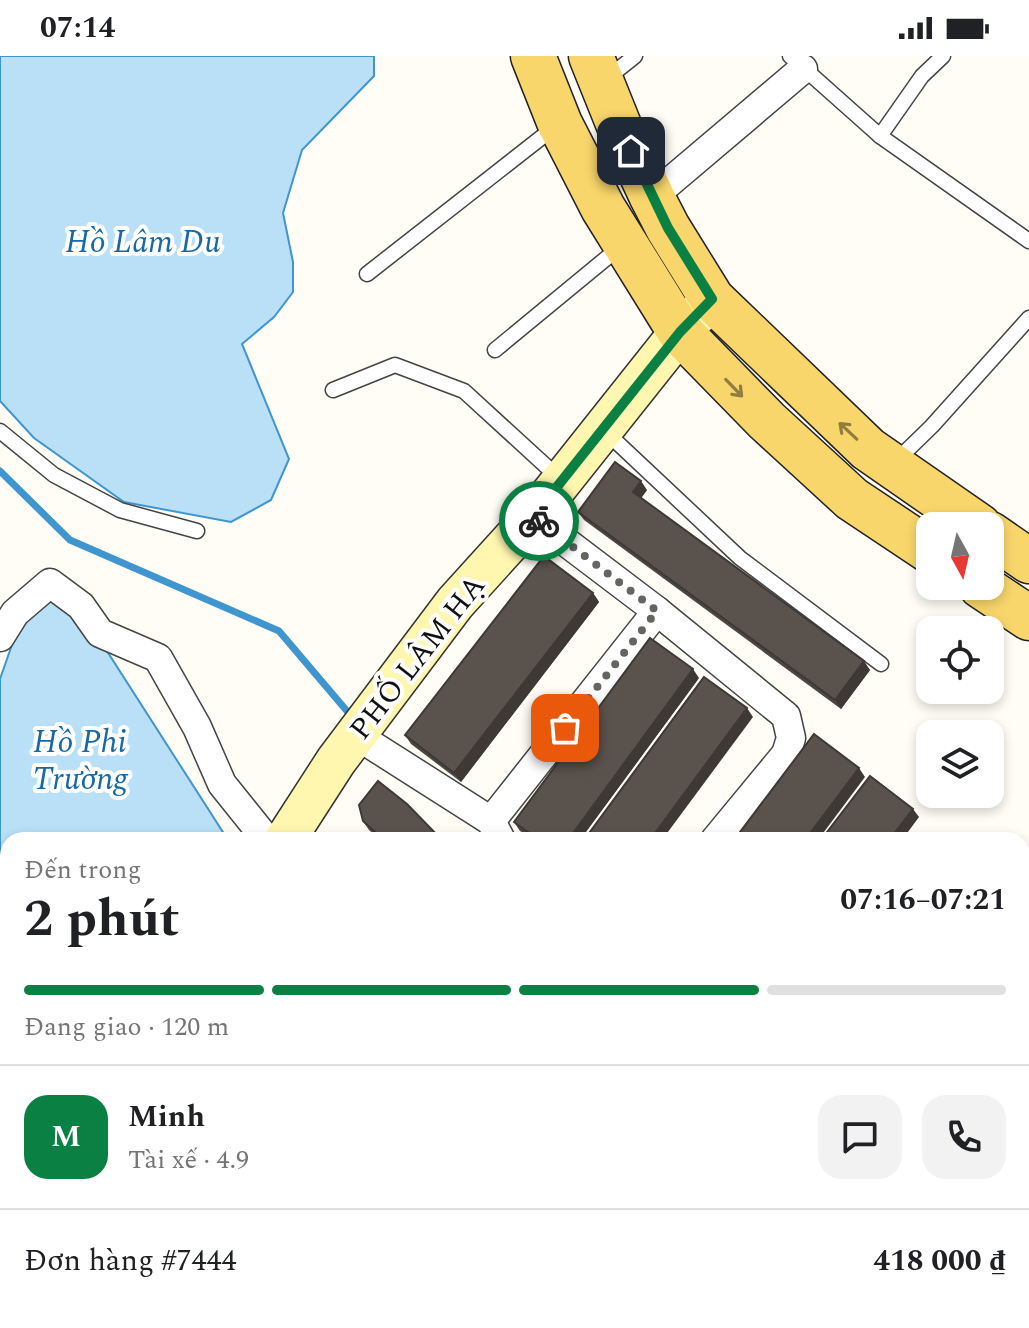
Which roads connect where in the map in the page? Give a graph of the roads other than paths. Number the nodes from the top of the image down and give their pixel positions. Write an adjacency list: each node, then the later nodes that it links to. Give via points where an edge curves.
1 (533, 56): 6 (main road)
2 (635, 56): 5 (lane)
3 (943, 56): 7 (lane, via 922,76)
4 (797, 62): 7 (lane); 8 (street)
5 (596, 69): 8 (main road)
6 (560, 124): 10 (main road); 11 (lane)
7 (880, 136): 9 (lane)
8 (652, 197): 12 (main road)
9 (1029, 241)
10 (623, 244): 14 (main road); 15 (lane)
11 (367, 274)
12 (712, 299): 14 (street, PHỐ LÂM HẠ); 19 (main road, one-way to 12, via 846,429)
13 (1029, 318): 19 (lane)
14 (680, 332): 17 (street, PHỐ LÂM HẠ); 24 (main road, one-way to 24, via 852,499)
15 (495, 350)
16 (333, 390): 20 (lane, via 395,365 464,391)
17 (603, 429): 20 (street, PHỐ LÂM HẠ); 31 (lane, via 740,558)
18 (0, 431): 23 (lane, via 54,475 120,510)
19 (891, 464): 21 (main road)
20 (562, 481): 22 (street, PHỐ LÂM HẠ)
21 (959, 512)
22 (533, 517): 28 (street); 32 (street, PHỐ LÂM HẠ, via 455,603)
23 (197, 531)
24 (916, 542)
25 (1004, 544): 26 (main road)
26 (1029, 561)
27 (1002, 600): 29 (main road)
28 (657, 611): 33 (street); 36 (street, via 788,722 786,754)
29 (1029, 618)
30 (0, 637): 34 (street, via 15,613 50,583 81,606 100,633 158,658 222,784)
31 (881, 664)
32 (356, 735): 33 (street); 35 (street, PHỐ LÂM HẠ, via 336,761)
33 (496, 831)
34 (261, 832)
35 (304, 832)
36 (722, 832)

